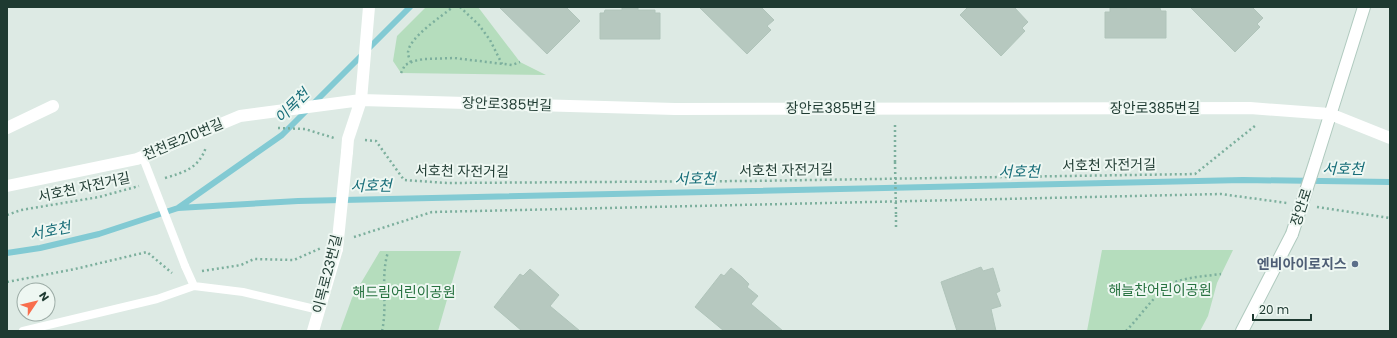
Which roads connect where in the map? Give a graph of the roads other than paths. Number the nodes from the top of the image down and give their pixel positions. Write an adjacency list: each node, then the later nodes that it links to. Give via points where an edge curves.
1 (369, 7): 3 (street)
2 (1364, 7): 5 (street, 장안로)
3 (361, 100): 5 (street, 장안로385번길, via 675,109 1273,110); 8 (street, 천천로210번길, via 240,116); 11 (street, 이목로23번길, bridge, via 348,139)
4 (53, 106): 6 (street)
5 (1330, 114): 7 (street, 장안로385번길); 14 (street, 장안로, bridge, via 1292,234)
6 (7, 128)
7 (1390, 138)
8 (143, 160): 9 (street, 천천로210번길); 10 (lane, bridge)
9 (7, 186)
10 (194, 286): 11 (lane, via 243,292); 12 (lane, via 157,299)
11 (319, 310): 13 (street, 이목로23번길)
12 (23, 331)
13 (313, 331)
14 (1242, 331)

